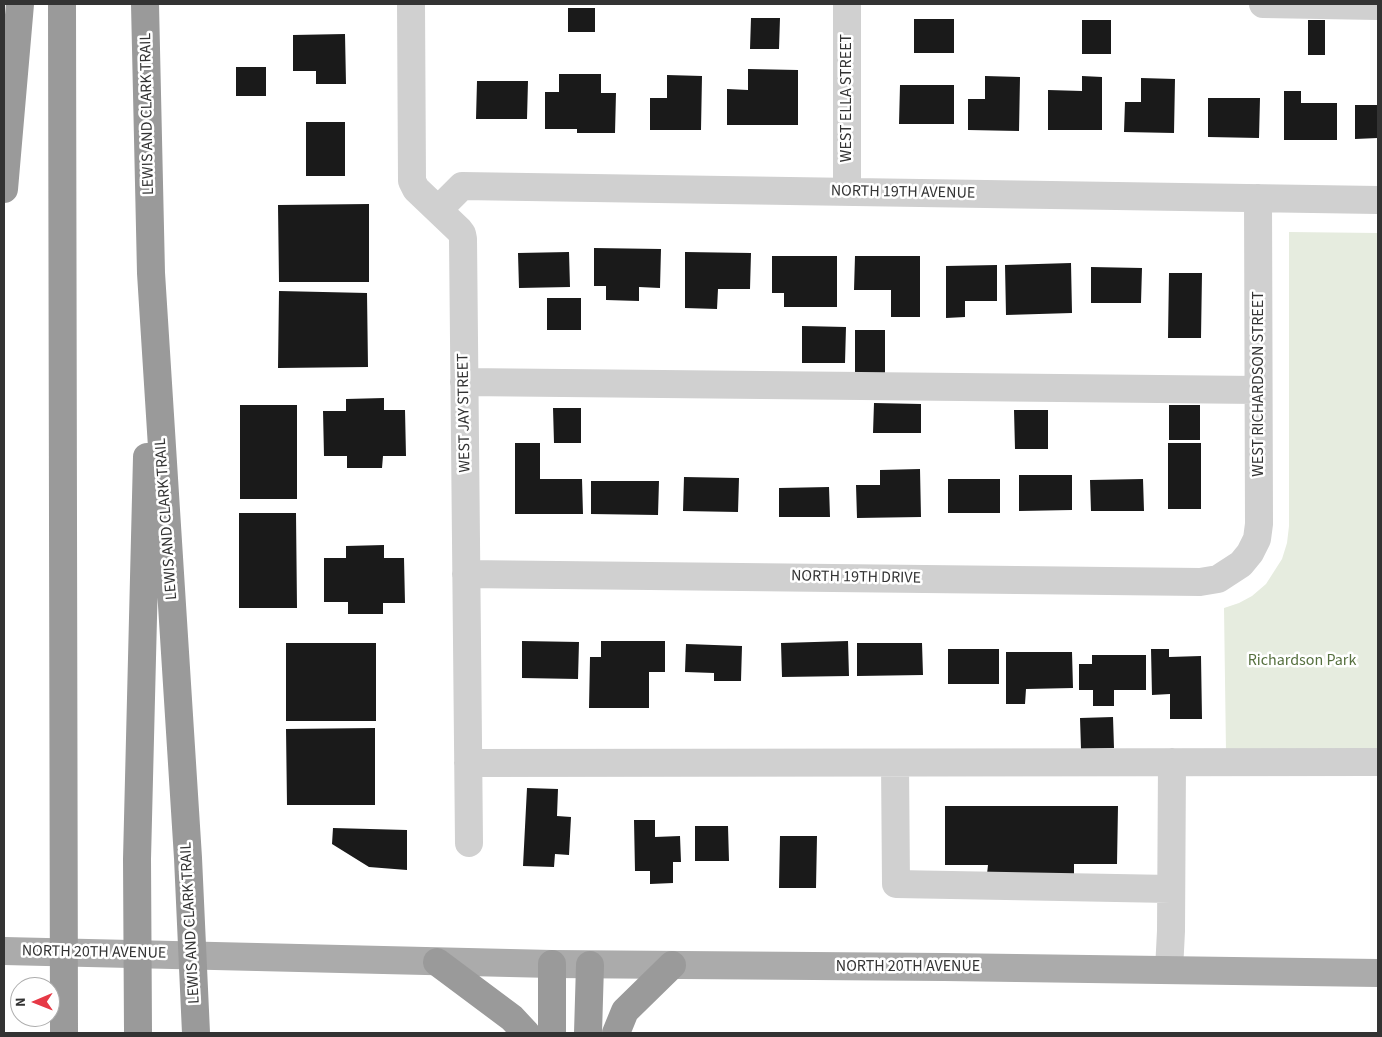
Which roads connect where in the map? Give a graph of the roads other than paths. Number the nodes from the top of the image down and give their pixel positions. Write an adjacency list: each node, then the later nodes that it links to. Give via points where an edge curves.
1 (20, 4): 8 (highway)
2 (62, 4): 31 (highway)
3 (145, 4): 13 (highway, LEWIS AND CLARK TRAIL)
4 (411, 4): 12 (street, WEST JAY STREET, via 412,181)
5 (847, 4): 9 (street, WEST ELLA STREET)
6 (1263, 4): 7 (street)
7 (1378, 6)
8 (4, 189)
9 (847, 192): 10 (street, NORTH 19TH AVENUE); 12 (street, NORTH 19TH AVENUE, via 462,186)
10 (1258, 198): 11 (street, NORTH 19TH AVENUE); 15 (street, WEST RICHARDSON STREET)
11 (1378, 200)
12 (438, 210): 14 (street, WEST JAY STREET, via 462,234)
13 (151, 273): 32 (highway, via 137,859); 33 (highway, LEWIS AND CLARK TRAIL)
14 (464, 382): 15 (street); 17 (street, WEST JAY STREET)
15 (1258, 390): 16 (street, WEST RICHARDSON STREET, via 1258,531 1250,553)
16 (1241, 564): 17 (street, NORTH 19TH DRIVE, via 1218,578 1200,582)
17 (466, 574): 20 (street, WEST JAY STREET)
18 (1172, 762): 19 (street); 21 (street); 23 (street)
19 (1378, 762)
20 (468, 763): 21 (street); 22 (street, WEST JAY STREET)
21 (895, 763): 23 (street, via 896,884)
22 (468, 843)
23 (1171, 889): 29 (street)
24 (4, 951): 25 (main road, NORTH 20TH AVENUE)
25 (437, 962): 26 (main road, NORTH 20TH AVENUE); 34 (highway, via 512,1018)
26 (552, 964): 27 (main road, NORTH 20TH AVENUE); 35 (highway)
27 (590, 964): 28 (main road, NORTH 20TH AVENUE); 36 (highway)
28 (672, 965): 29 (main road, NORTH 20TH AVENUE); 37 (highway, via 625,1011)
29 (1169, 970): 30 (main road, NORTH 20TH AVENUE)
30 (1378, 973)
31 (64, 1033)
32 (138, 1033)
33 (196, 1033)
34 (526, 1033)
35 (552, 1033)
36 (588, 1033)
37 (616, 1033)

